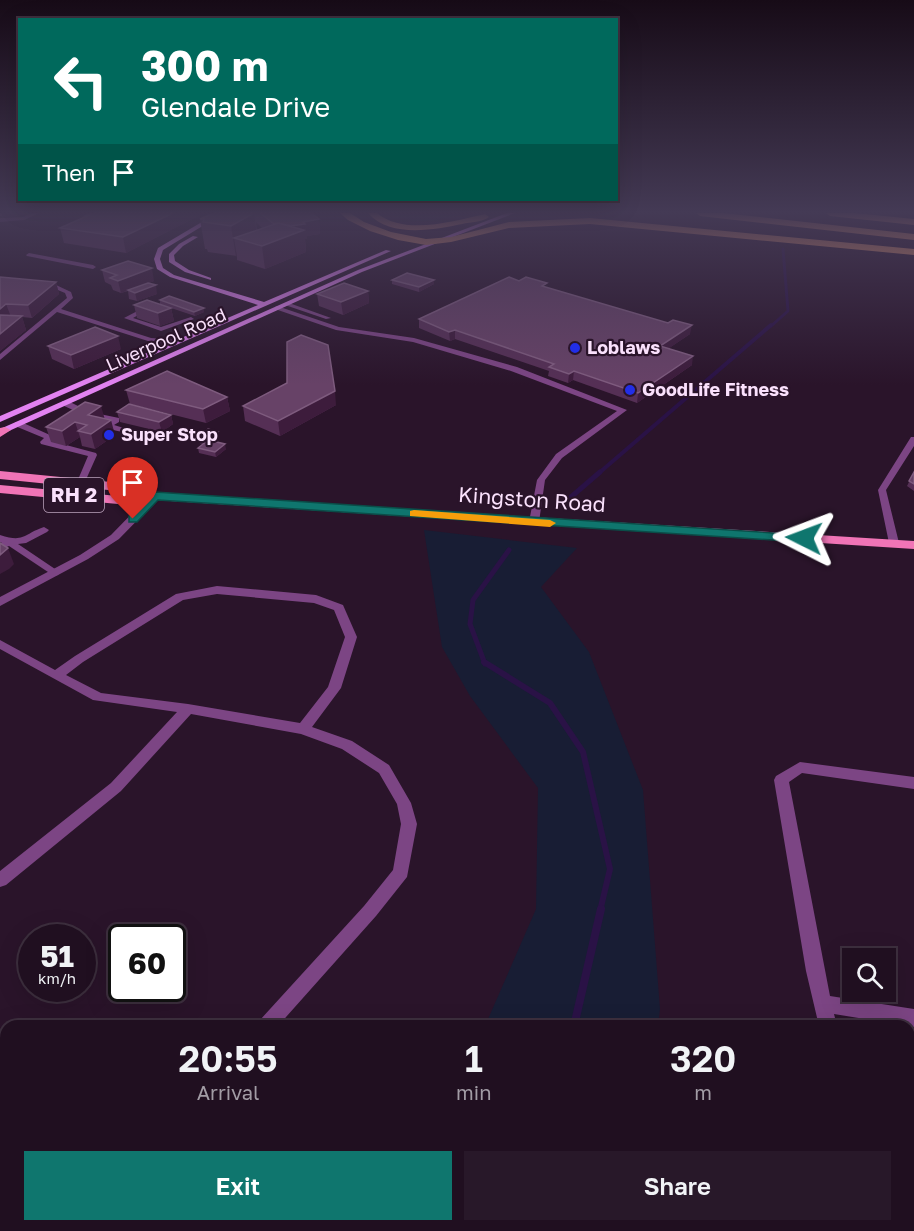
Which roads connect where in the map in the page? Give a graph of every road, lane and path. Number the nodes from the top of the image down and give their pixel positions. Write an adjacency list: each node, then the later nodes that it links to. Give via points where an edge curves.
1 (162, 270): 7 (main road)
2 (186, 270): 6 (main road)
3 (339, 270): 6 (main road, Liverpool Road)
4 (359, 270): 8 (main road, Liverpool Road)
5 (40, 286): 11 (lane, via 68,292 70,298)
6 (273, 299): 7 (main road, Liverpool Road); 8 (main road)
7 (264, 304): 10 (main road); 15 (main road, Liverpool Road)
8 (288, 304): 10 (main road, Liverpool Road); 13 (lane)
9 (149, 306): 12 (lane, via 127,318 160,329)
10 (277, 308): 13 (lane, via 338,329); 18 (main road, Liverpool Road)
11 (56, 310): 14 (lane); 17 (lane)
12 (191, 319)
13 (365, 332): 33 (lane, via 414,340 514,369 622,410 559,456 541,480)
14 (123, 333): 15 (lane); 16 (lane, via 146,344)
15 (176, 342): 16 (main road, Liverpool Road)
16 (150, 353): 23 (main road, Liverpool Road)
17 (0, 358)
18 (65, 403): 19 (lane); 21 (main road, Liverpool Road)
19 (87, 413): 20 (lane); 24 (lane, via 116,420 107,426)
20 (78, 419)
21 (18, 424): 23 (main road, Liverpool Road); 25 (lane)
22 (69, 426): 25 (lane)
23 (1, 429)
24 (136, 433)
25 (50, 438): 30 (lane, via 44,442 93,455)
26 (914, 439): 36 (lane, via 882,490)
27 (0, 468): 29 (main road)
28 (0, 475): 29 (main road, Kingston Road / RH 2)
29 (59, 479): 30 (main road, Kingston Road / RH 2)
30 (81, 482): 32 (main road, Kingston Road / RH 2, via 131,488)
31 (0, 489): 32 (main road, Kingston Road / RH 2, via 118,500)
32 (151, 496): 33 (main road, Kingston Road / RH 2); 38 (street, via 115,537)
33 (534, 522): 36 (main road, Kingston Road / RH 2)
34 (44, 530): 35 (lane, via 23,541)
35 (3, 542): 38 (lane)
36 (894, 543): 37 (main road, Kingston Road / RH 2)
37 (914, 545)
38 (54, 573): 39 (street)
39 (0, 602)
40 (0, 644): 41 (street)
41 (56, 676): 42 (street, via 98,697); 43 (street, via 180,597 217,590 316,599 339,608 351,636 334,688)
42 (188, 709): 43 (street); 45 (street, via 116,787)
43 (303, 729): 48 (street, via 347,745 384,769 404,803 409,824 400,872)
44 (914, 783): 46 (street, via 800,767 781,780)
45 (0, 880)
46 (822, 1004): 47 (street); 49 (street)
47 (914, 1018)
48 (271, 1020)
49 (826, 1020)

